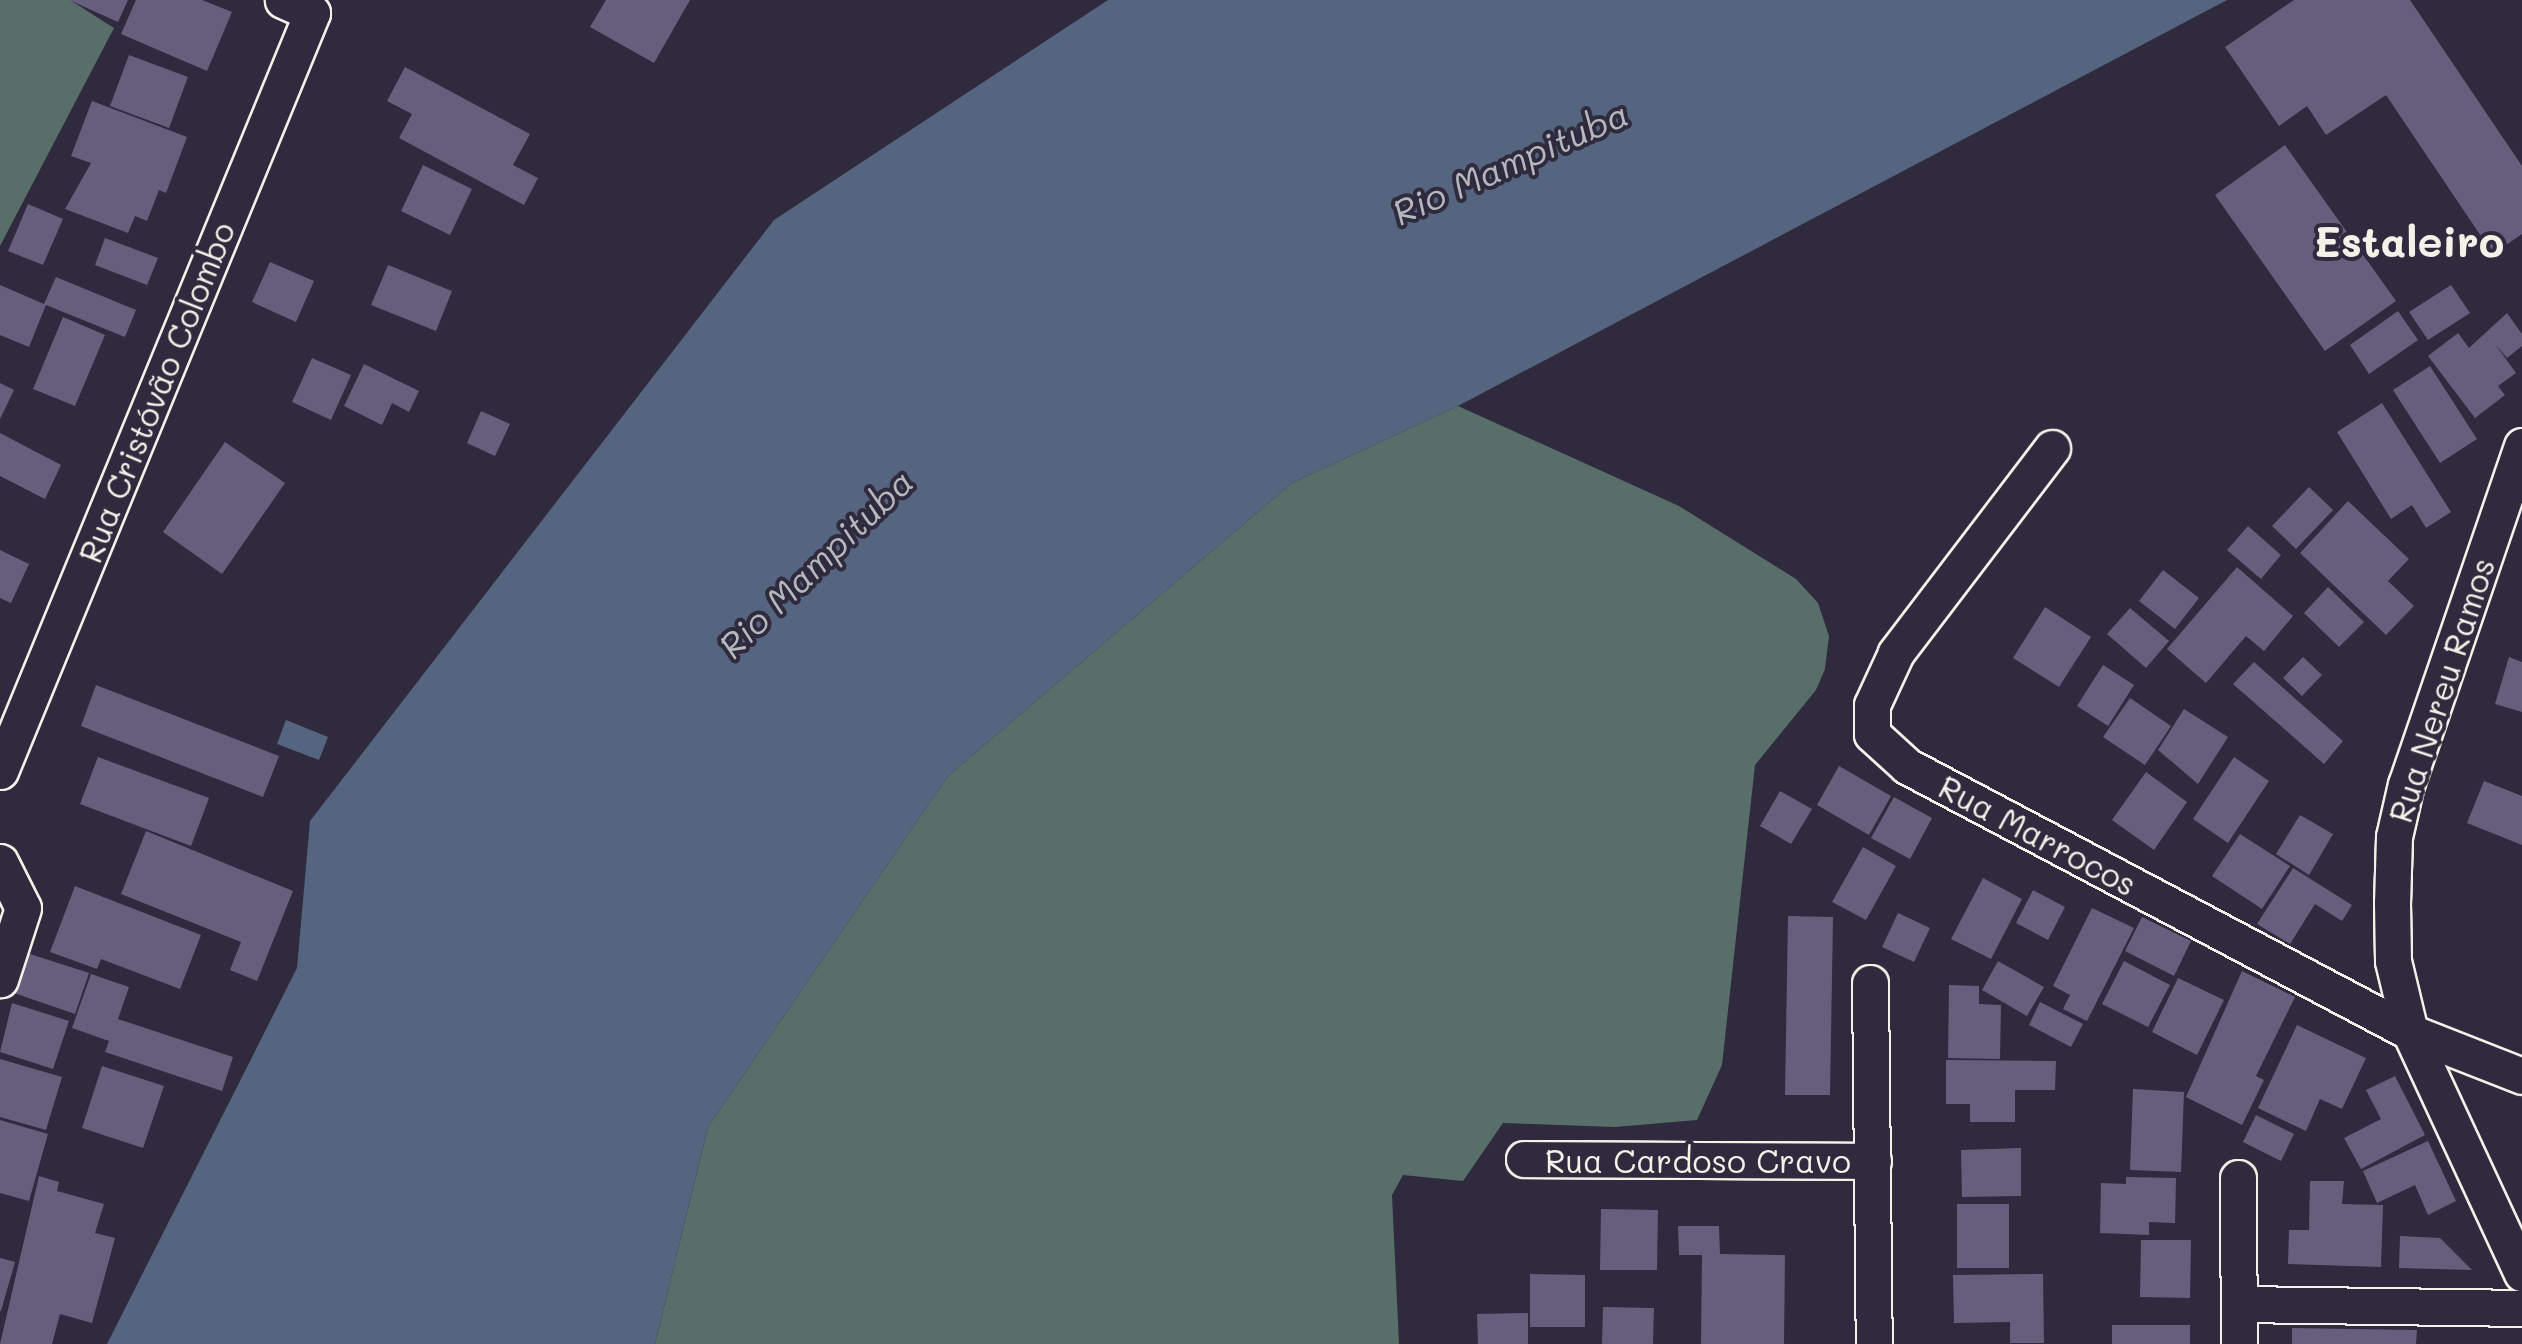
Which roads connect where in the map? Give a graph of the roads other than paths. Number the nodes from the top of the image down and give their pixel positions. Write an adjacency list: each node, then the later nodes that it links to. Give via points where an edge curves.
1 (297, 7): 4 (street, Rua Cristóvão Colombo)
2 (2522, 446): 8 (street, Rua Nereu Ramos, via 2421,732 2394,836 2393,961)
3 (2052, 448): 8 (street, Rua Marrocos, via 1896,654 1872,705 1872,734 1906,766)
4 (0, 770)
5 (0, 862): 6 (street, via 23,908)
6 (0, 979)
7 (1870, 983): 11 (street)
8 (2410, 1032): 9 (street, Rua Marrocos); 13 (street, Rua Nereu Ramos)
9 (2522, 1076)
10 (1524, 1158): 11 (street, Rua Cardoso Cravo)
11 (1872, 1161): 16 (street)
12 (2238, 1178): 14 (street)
13 (2522, 1273)
14 (2238, 1304): 15 (street); 17 (street)
15 (2522, 1308)
16 (1874, 1344)
17 (2238, 1344)

